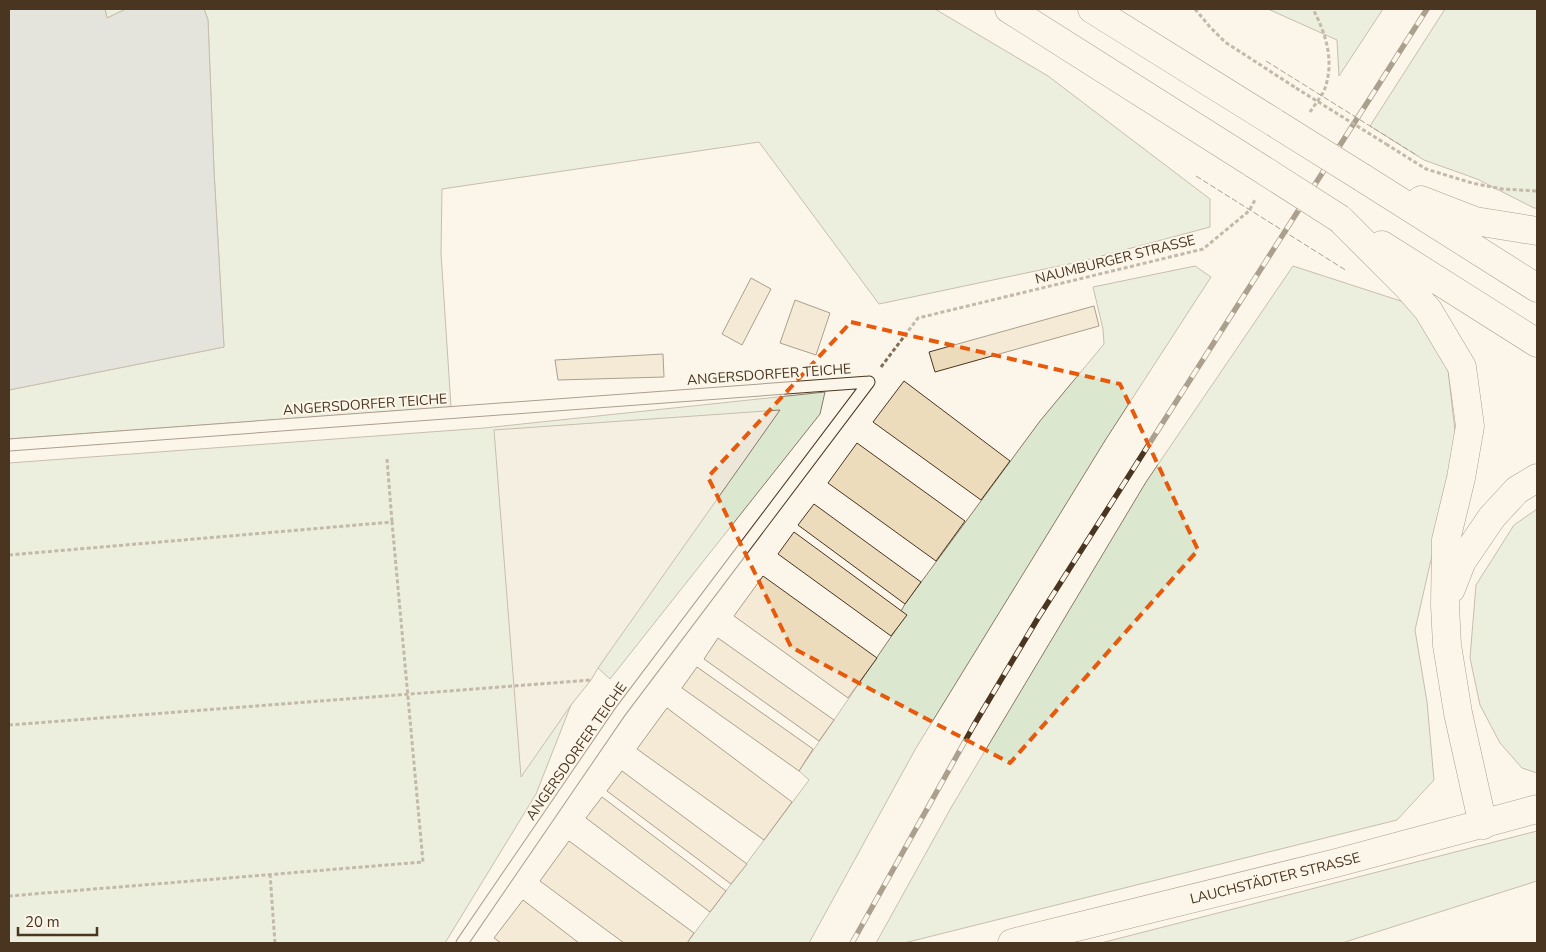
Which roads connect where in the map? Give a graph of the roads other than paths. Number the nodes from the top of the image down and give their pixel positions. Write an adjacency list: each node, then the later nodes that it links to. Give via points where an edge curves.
1 (1009, 9): 4 (main road, bridge)
2 (1092, 9): 3 (main road, bridge)
3 (1364, 178): 5 (main road, via 1475,221); 6 (main road)
4 (1340, 219): 7 (main road); 10 (main road, via 1428,310 1462,367 1470,426 1446,540)
5 (1537, 231)
6 (1537, 288)
7 (1537, 343)
8 (9, 446): 13 (lane, ANGERSDORFER TEICHE, via 869,382 620,712)
9 (1537, 478): 10 (main road, via 1518,490 1492,517 1462,561)
10 (1445, 605): 12 (main road, via 1447,645 1458,713)
11 (1537, 809): 12 (main road, LAUCHSTÄDTER STRASSE)
12 (1483, 825): 14 (main road, LAUCHSTÄDTER STRASSE)
13 (462, 943)
14 (1012, 943)

